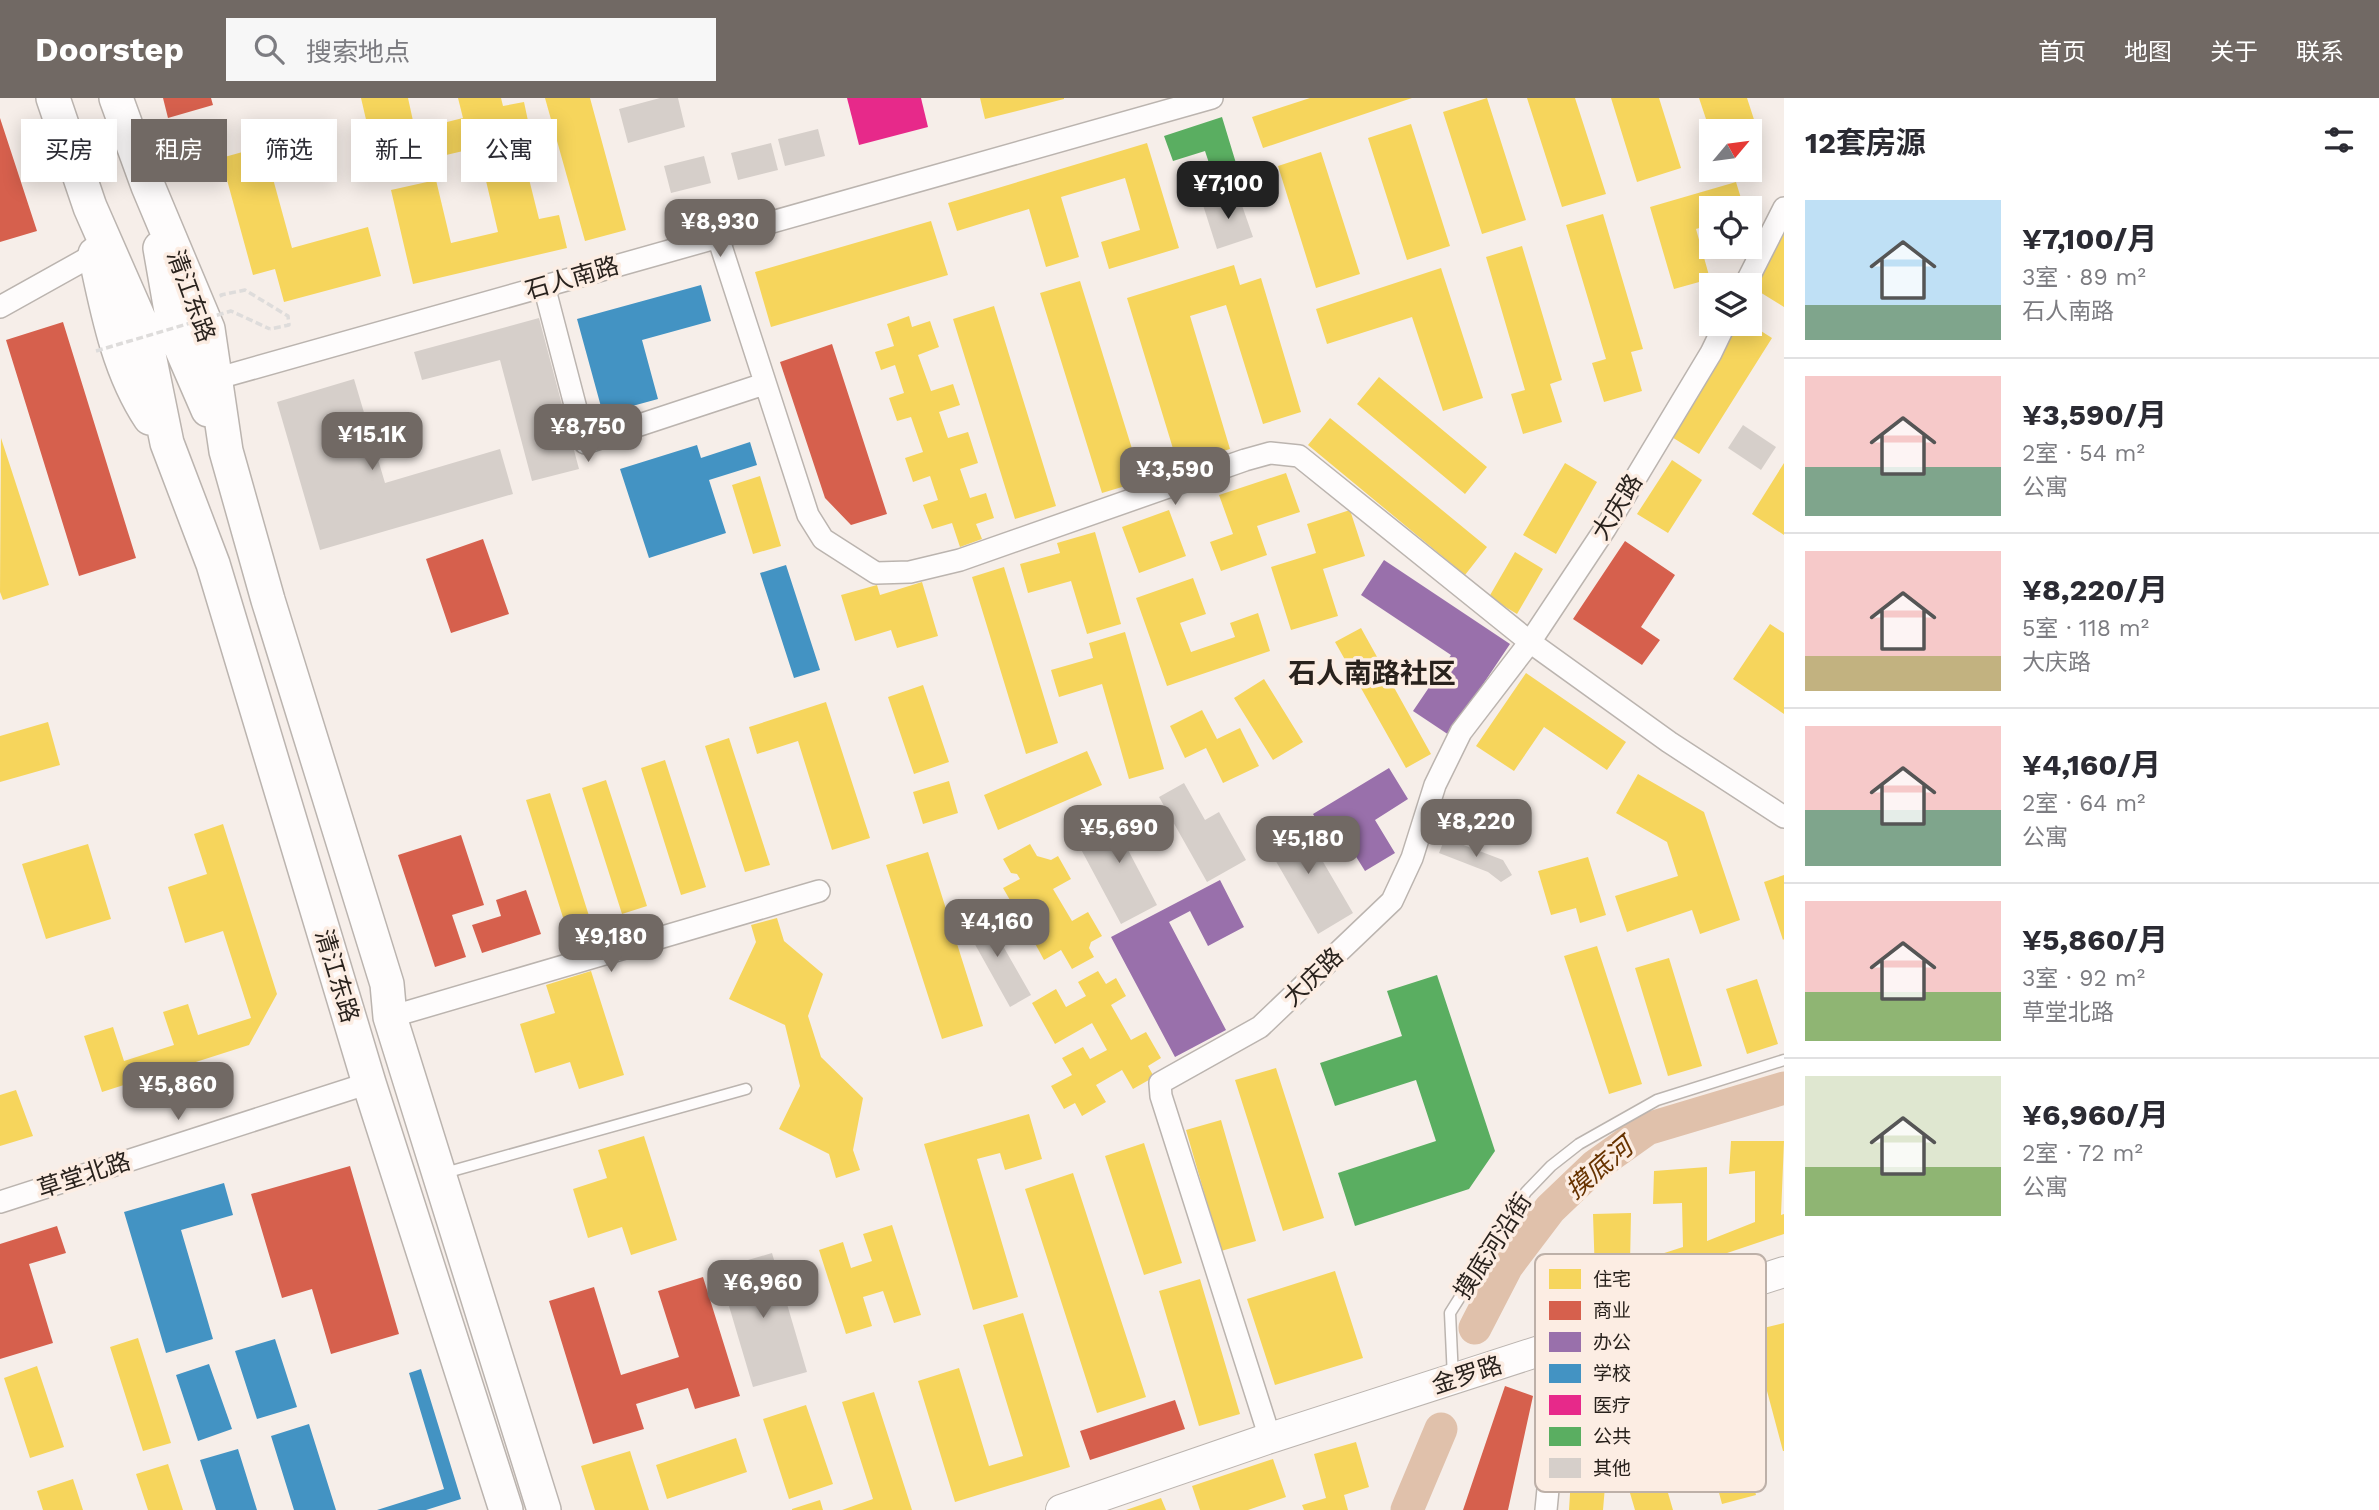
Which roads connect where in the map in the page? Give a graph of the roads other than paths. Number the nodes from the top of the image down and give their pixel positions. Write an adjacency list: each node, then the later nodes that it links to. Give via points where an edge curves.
1 (53, 98): 6 (main road, 清江东路)
2 (116, 98): 5 (main road, 清江东路)
3 (1212, 98): 4 (street, 石人南路)
4 (1168, 105): 8 (street, 石人南路)
5 (148, 186): 14 (main road, 清江东路, via 208,328); 17 (main road, 清江东路, via 175,334)
6 (90, 207): 9 (main road, 清江东路); 16 (main road, 清江东路, via 144,331)
7 (1784, 208): 10 (street)
8 (718, 237): 11 (street, 石人南路); 15 (street)
9 (95, 254): 12 (street); 16 (main road, 清江东路, via 108,317 137,398)
10 (1751, 273)
11 (544, 286): 14 (street, 石人南路); 15 (street, via 586,443)
12 (0, 307)
13 (1719, 336): 18 (street, 大庆路, via 1605,529)
14 (215, 379): 17 (main road, 清江东路)
15 (764, 384): 18 (street, via 808,515 823,539 876,573 910,572 960,560 1270,453 1299,456)
16 (167, 443): 23 (main road, 清江东路, via 213,564)
17 (226, 451): 21 (main road, 清江东路, via 387,984)
18 (1530, 642): 19 (street); 31 (street, 大庆路, via 1461,732 1435,785 1412,858 1392,901 1260,1027 1160,1083)
19 (1784, 817)
20 (819, 891): 21 (street)
21 (390, 1017): 25 (main road, 清江东路)
22 (1784, 1060): 30 (lane, 摸底河沿街, via 1657,1100 1551,1166 1526,1192 1450,1313)
23 (369, 1083): 26 (street, 草堂北路); 33 (main road, 清江东路)
24 (746, 1088): 25 (lane)
25 (439, 1175): 34 (main road, 清江东路)
26 (0, 1202)
27 (1784, 1272): 28 (street, 金罗路)
28 (1766, 1278)
29 (1535, 1352): 30 (street, 金罗路)
30 (1454, 1381): 31 (street, 金罗路)
31 (1270, 1438): 35 (street)
32 (1548, 1492): 36 (street)
33 (506, 1510)
34 (544, 1510)
35 (1061, 1510)
36 (1546, 1510)

